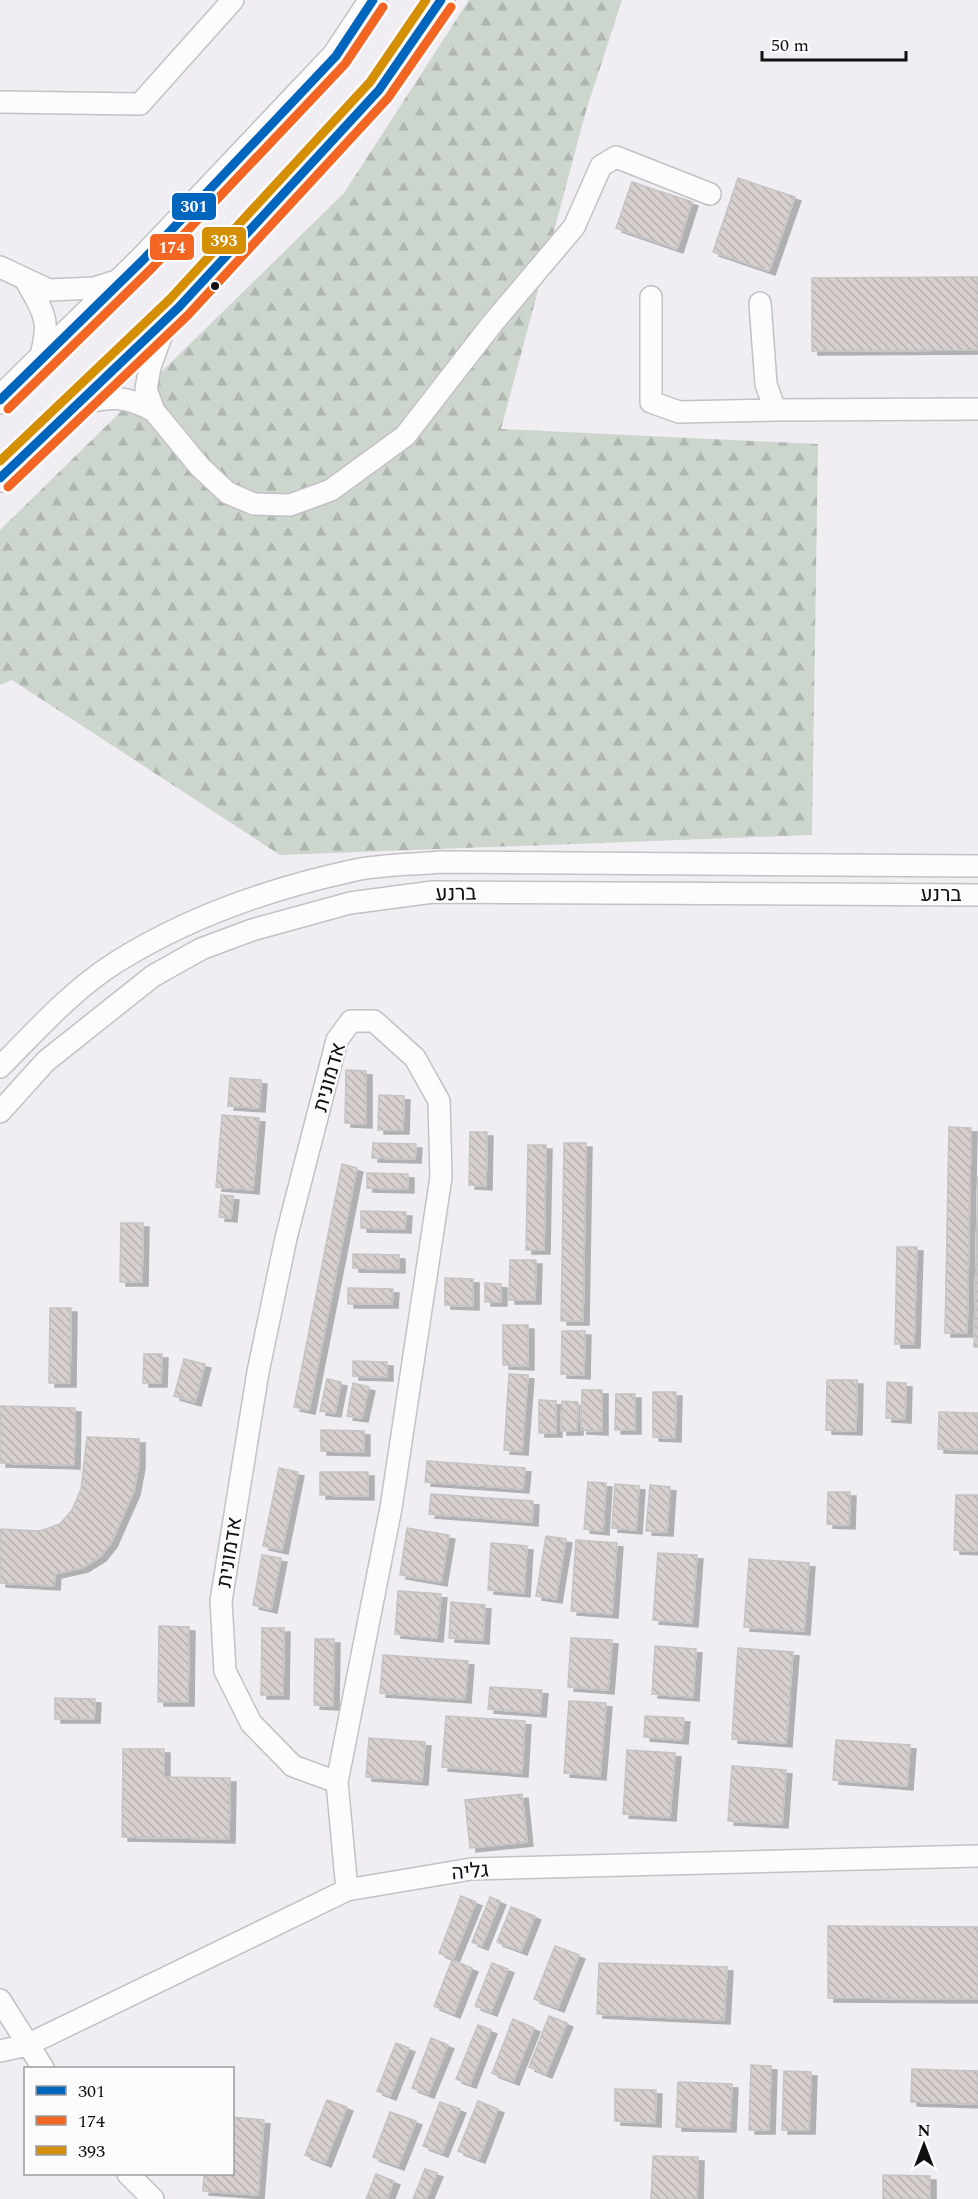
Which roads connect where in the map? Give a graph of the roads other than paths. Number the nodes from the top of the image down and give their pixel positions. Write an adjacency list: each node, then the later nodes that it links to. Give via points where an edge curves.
1 (233, 0): 4 (street, via 140,104)
2 (373, 0): 7 (main road, via 336,56)
3 (441, 0): 11 (main road, via 379,90)
4 (0, 102)
5 (710, 194): 17 (street, via 616,157 601,166 574,227 405,436 330,490 290,505 254,504 228,493 200,467)
6 (0, 267): 8 (street)
7 (124, 279): 8 (street, via 94,288 49,290); 12 (main road)
8 (26, 281): 12 (street, via 45,314 45,342)
9 (651, 297): 16 (street, via 651,402 679,412)
10 (760, 303): 16 (street, via 766,384)
11 (168, 317): 14 (main road); 17 (street, via 146,389)
12 (39, 362): 13 (main road)
13 (0, 400)
14 (77, 404): 17 (street, via 112,396 135,400); 18 (main road)
15 (978, 409): 16 (street)
16 (775, 410)
17 (154, 411)
18 (0, 478)
19 (978, 866): 20 (street, ברנע, via 441,862 352,870)
20 (321, 879): 22 (street); 23 (street, ברנע, via 239,902 169,933 114,964 63,1004)
21 (978, 895): 22 (street, ברנע, via 433,892)
22 (331, 908): 24 (street, ברנע, via 201,949 153,976 46,1061)
23 (0, 1067)
24 (0, 1112)
25 (337, 1782): 25 (street, אדמונית, via 391,1508 441,1177 439,1101 415,1058 374,1022 351,1021 337,1040 286,1238 260,1361 221,1601 225,1671 251,1723 293,1766); 27 (street, אדמונית)
26 (978, 1856): 27 (street, גליה, via 471,1869)
27 (347, 1890): 29 (street, גליה)
28 (0, 2000): 29 (street)
29 (27, 2045): 30 (street, גליה); 31 (street)
30 (0, 2051)
31 (42, 2067)
32 (129, 2175): 33 (street)
33 (153, 2199)

